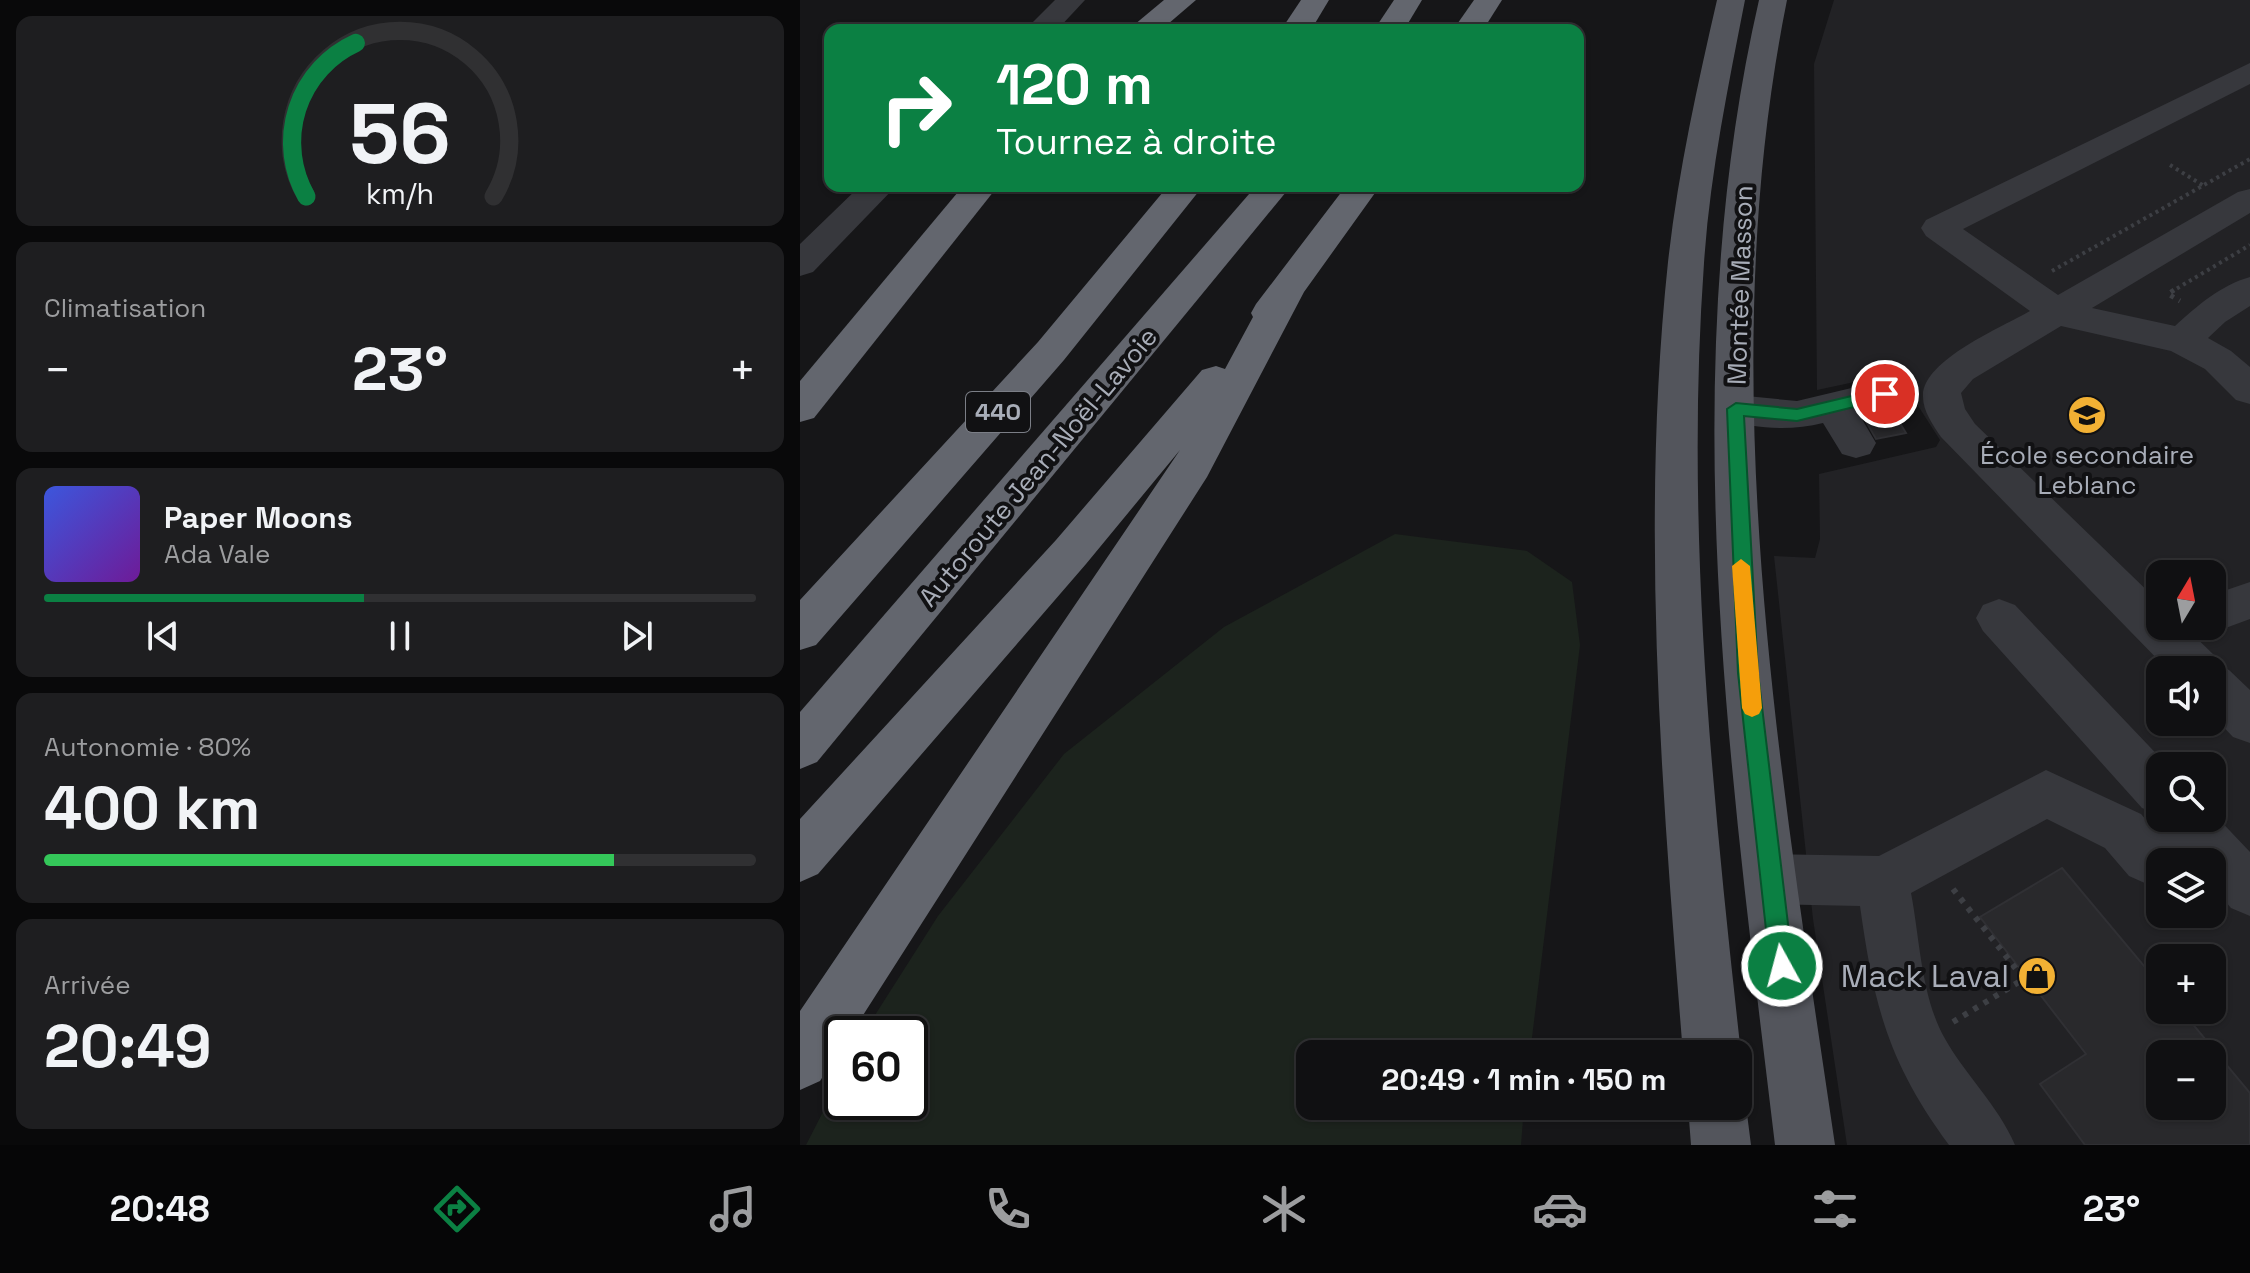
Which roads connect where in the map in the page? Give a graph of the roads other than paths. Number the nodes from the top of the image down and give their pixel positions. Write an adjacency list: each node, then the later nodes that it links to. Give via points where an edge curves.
1 (1071, 0): 8 (street)
2 (1182, 0): 9 (highway)
3 (1315, 0): 10 (highway)
4 (1408, 0): 11 (highway)
5 (1488, 0): 12 (highway)
6 (1731, 0): 46 (main road, Montée Masson, via 1697,166 1678,406 1679,620)
7 (1773, 0): 29 (main road, Montée Masson, via 1742,202)
8 (1046, 24)
9 (1151, 24)
10 (1300, 24)
11 (1393, 24)
12 (1472, 24)
13 (2250, 72): 23 (street, via 1938,228)
14 (873, 192): 20 (street)
15 (976, 192): 28 (highway)
16 (1181, 192): 35 (highway, 440, via 1017,390)
17 (1269, 192): 38 (highway, Autoroute Jean-Noël-Lavoie / 440)
18 (1359, 192): 22 (highway)
19 (2250, 199): 23 (street)
20 (800, 264)
21 (2250, 289): 24 (street, via 2212,313)
22 (1286, 291): 42 (highway, via 1082,540); 47 (highway, via 1192,466)
23 (2050, 294): 24 (street); 32 (street, via 1949,376 1943,385 1944,408 1961,435)
24 (2182, 341): 25 (street, via 2218,360)
25 (2250, 390)
26 (1885, 394): 27 (street)
27 (1833, 406): 29 (street, via 1797,415); 30 (street)
28 (800, 408)
29 (1736, 409): 43 (main road, Montée Masson, via 1747,657)
30 (1856, 443)
31 (2250, 600): 33 (street)
32 (2146, 605)
33 (2226, 609)
34 (1999, 618): 39 (street)
35 (800, 631)
36 (2226, 698): 37 (street)
37 (2250, 722)
38 (800, 747)
39 (2146, 777)
40 (2180, 832): 44 (street, via 2147,859 2123,831 2046,793)
41 (2197, 832): 45 (street)
42 (800, 857)
43 (1770, 879): 44 (street); 50 (main road, Montée Masson)
44 (1883, 881): 51 (street, via 1917,1043)
45 (2250, 890)
46 (1711, 1040)
47 (800, 1061)
48 (1718, 1120): 49 (main road)
49 (1721, 1145)
50 (1805, 1145)
51 (1985, 1145)

